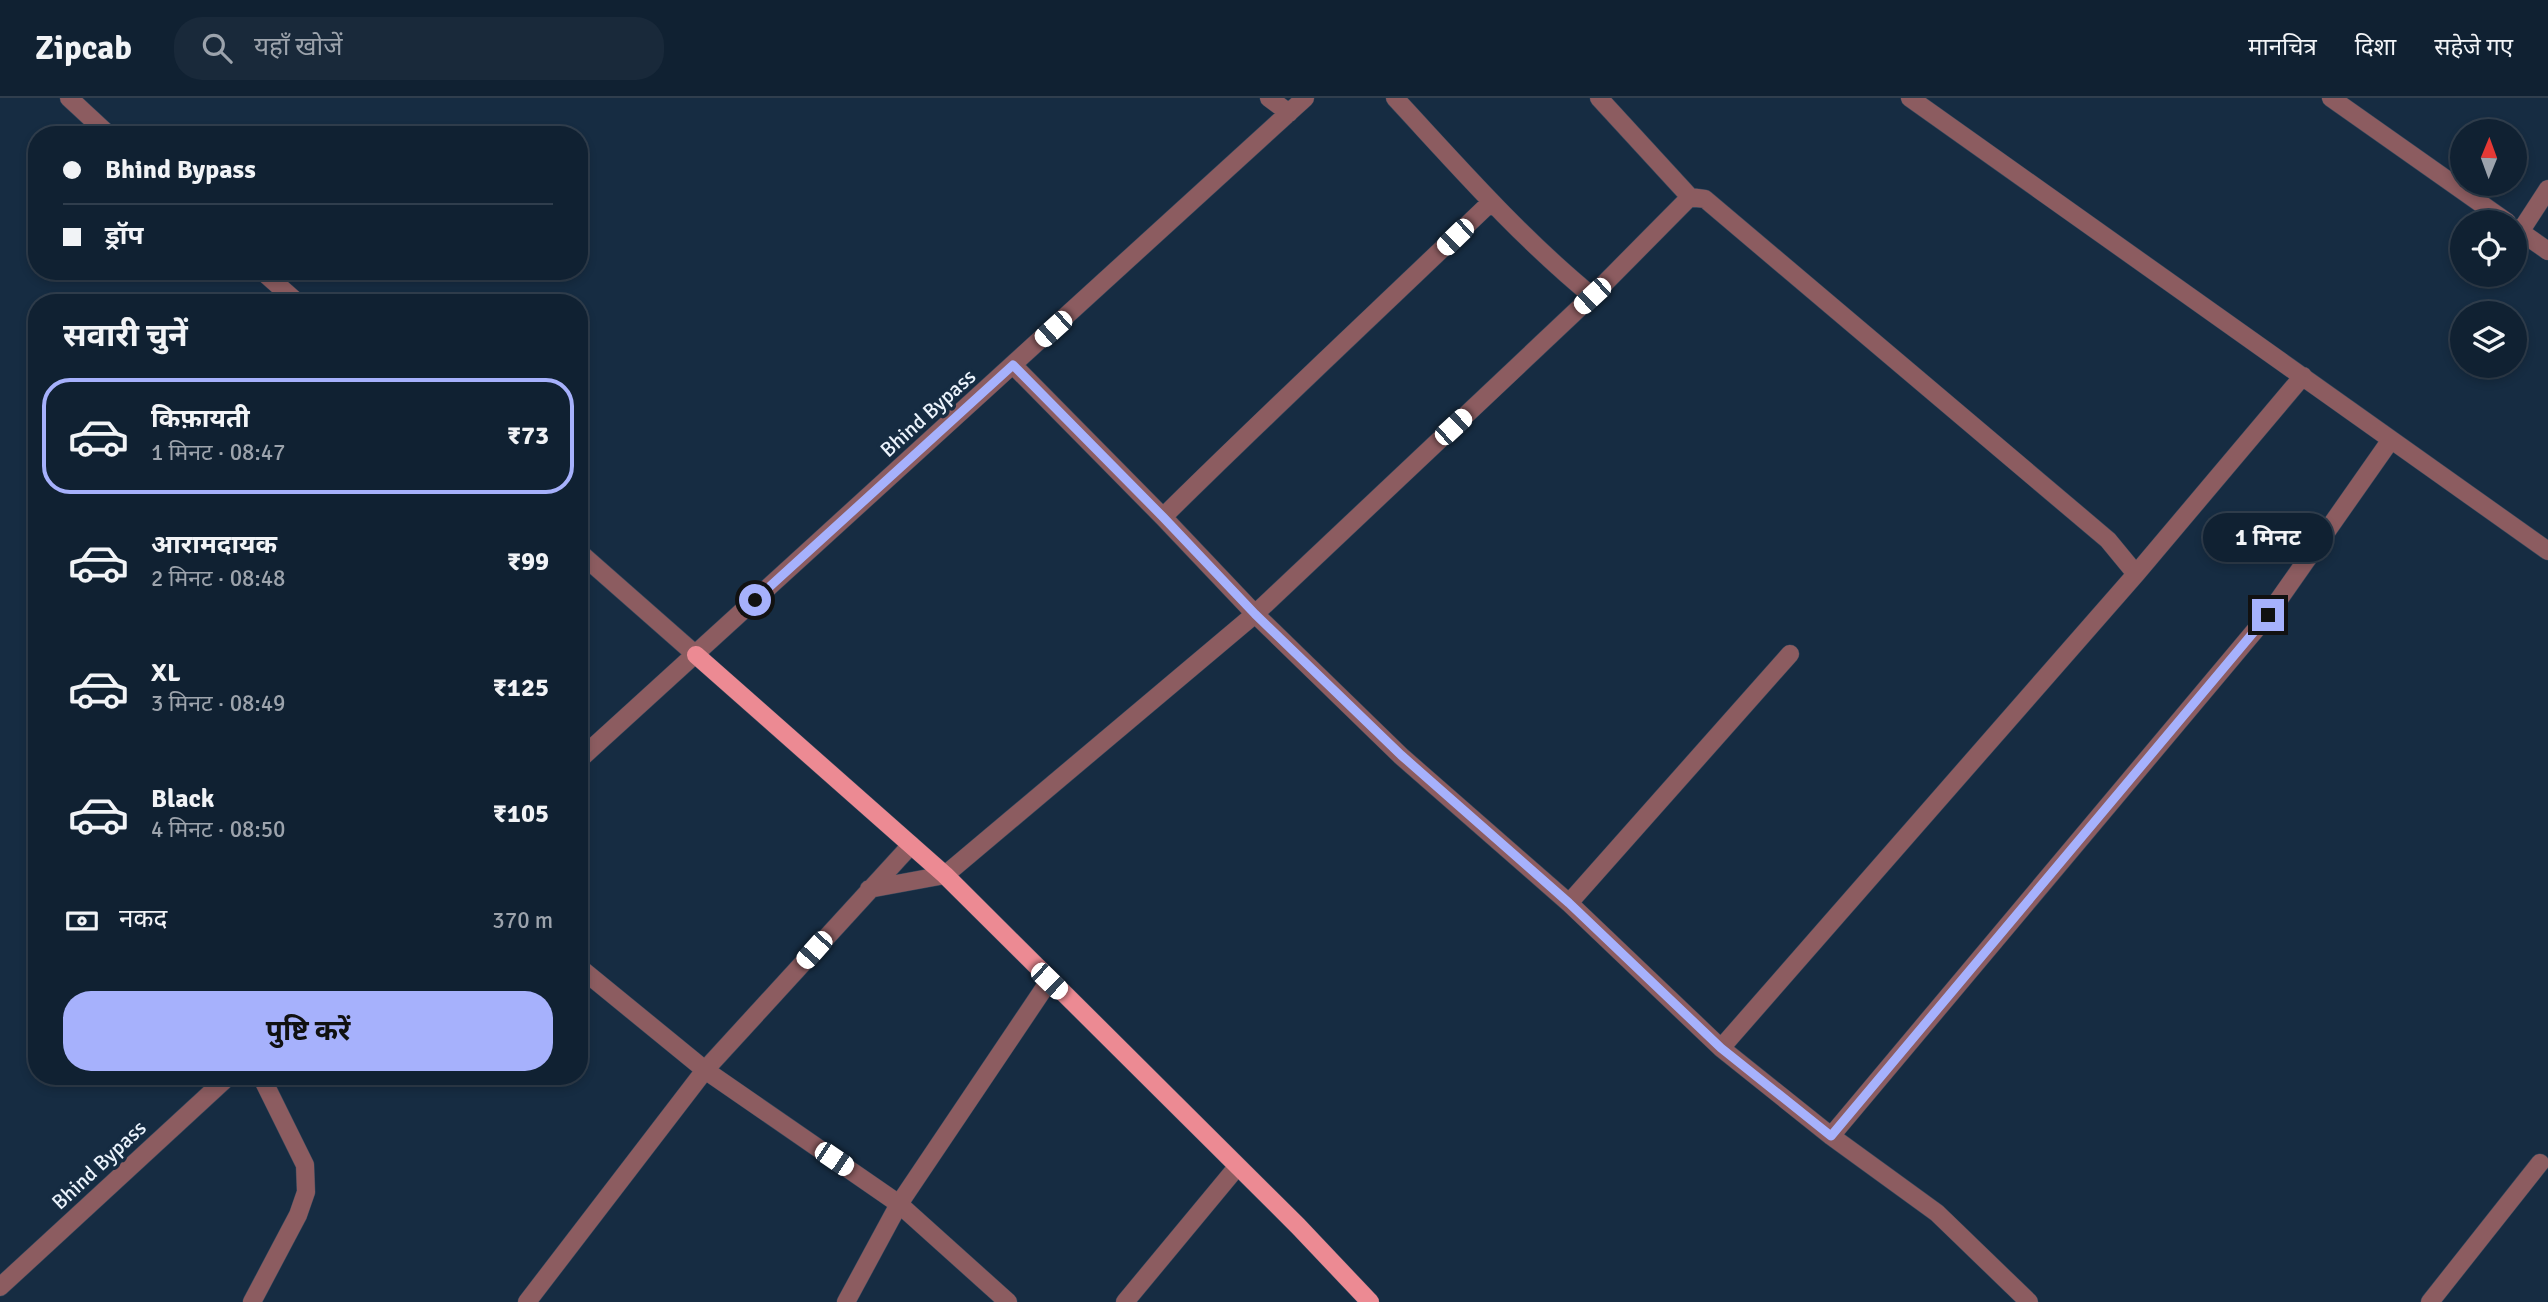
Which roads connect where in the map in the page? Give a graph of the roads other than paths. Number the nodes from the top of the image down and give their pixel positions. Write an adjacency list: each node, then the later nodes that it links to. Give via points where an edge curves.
1 (69, 98): 9 (street)
2 (1269, 98): 8 (street)
3 (1305, 98): 8 (street, Bhind Bypass)
4 (1395, 98): 12 (street)
5 (1599, 98): 11 (street)
6 (1910, 98): 21 (street)
7 (2331, 98): 13 (street)
8 (1289, 113): 20 (street, Bhind Bypass)
9 (99, 126)
10 (2548, 189): 14 (street)
11 (1690, 197): 19 (street); 26 (street, via 1705,200 2087,522)
12 (1491, 202): 19 (street); 23 (street)
13 (2490, 210)
14 (2527, 212)
15 (2527, 236): 16 (street)
16 (2548, 251)
17 (272, 280): 18 (street)
18 (288, 294)
19 (1592, 296): 27 (street)
20 (1013, 365): 23 (street); 28 (street, Bhind Bypass)
21 (2303, 376): 22 (street); 26 (street)
22 (2390, 441): 24 (street); 41 (street, via 2268,615)
23 (1163, 517): 27 (street)
24 (2548, 551)
25 (588, 560): 28 (street)
26 (2136, 574): 37 (street)
27 (1255, 614): 32 (street); 34 (street, via 1401,755)
28 (696, 654): 30 (street, Bhind Bypass); 31 (main road)
29 (1790, 654): 34 (street)
30 (588, 752)
31 (911, 845): 32 (main road); 33 (street)
32 (945, 875): 33 (street); 36 (main road)
33 (869, 890): 38 (street)
34 (1569, 903): 37 (street)
35 (588, 974): 38 (street)
36 (1049, 981): 43 (main road); 44 (street)
37 (1721, 1048): 41 (street)
38 (705, 1070): 44 (street); 47 (street)
39 (219, 1085): 45 (street, Bhind Bypass)
40 (265, 1085): 46 (street, via 305,1165 306,1192)
41 (1831, 1136): 52 (street, via 1937,1213)
42 (2540, 1163): 53 (street)
43 (1237, 1167): 50 (street); 51 (main road)
44 (899, 1204): 48 (street); 49 (street)
45 (0, 1287)
46 (252, 1302)
47 (527, 1302)
48 (846, 1302)
49 (1008, 1302)
50 (1125, 1302)
51 (1370, 1302)
52 (2029, 1302)
53 (2430, 1302)

